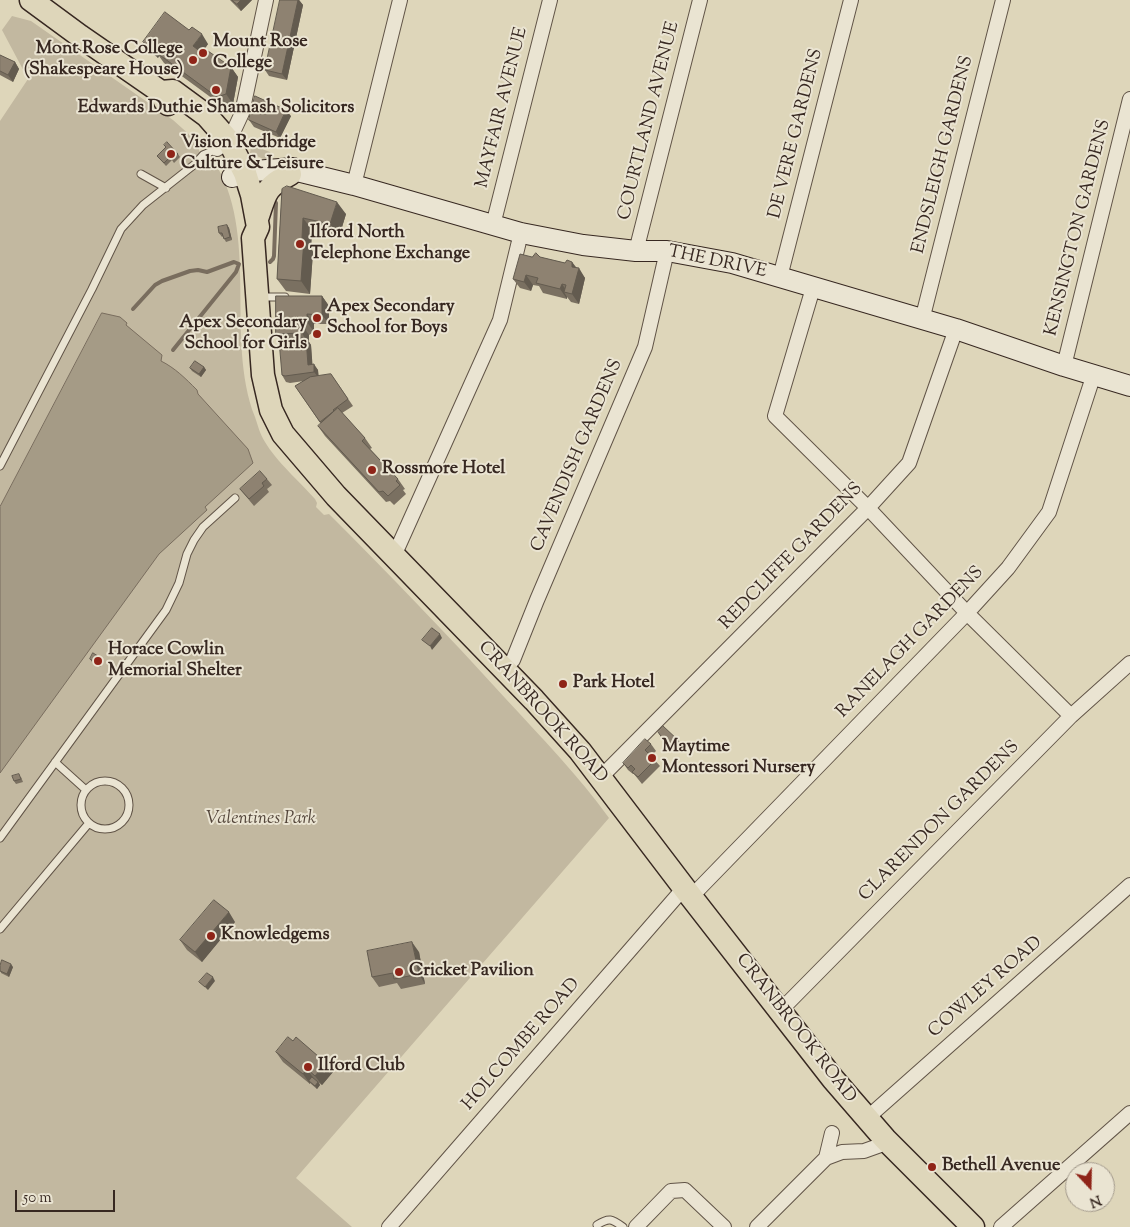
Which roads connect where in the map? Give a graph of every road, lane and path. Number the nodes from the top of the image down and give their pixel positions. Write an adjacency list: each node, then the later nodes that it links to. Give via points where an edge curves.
1 (31, 0): 9 (main road, CRANBROOK ROAD, via 161,92 165,102)
2 (266, 0): 9 (street, via 242,113)
3 (400, 0): 13 (street)
4 (550, 0): 15 (street, MAYFAIR AVENUE)
5 (700, 0): 18 (street, COURTLAND AVENUE)
6 (850, 0): 20 (street, DE VERE GARDENS)
7 (1003, 0): 24 (street, ENDSLEIGH GARDENS)
8 (1130, 99): 26 (street, KENSINGTON GARDENS)
9 (223, 145): 12 (main road, CRANBROOK ROAD); 14 (lane, via 203,155)
10 (293, 172): 12 (street, THE DRIVE); 13 (street, THE DRIVE); 16 (main road, via 269,187)
11 (141, 174): 14 (lane)
12 (241, 181): 16 (main road, CRANBROOK ROAD)
13 (354, 185): 15 (street, THE DRIVE)
14 (166, 188): 29 (lane, via 143,205 121,229)
15 (493, 225): 17 (street, THE DRIVE)
16 (255, 229): 22 (main road, CRANBROOK ROAD)
17 (521, 233): 18 (street, THE DRIVE); 32 (street, via 500,320)
18 (636, 251): 19 (street, THE DRIVE)
19 (667, 251): 20 (street, THE DRIVE, via 732,263); 35 (street, CAVENDISH GARDENS, via 646,347 513,660)
20 (780, 277): 21 (street, THE DRIVE)
21 (813, 288): 24 (street, THE DRIVE); 31 (street, via 775,416)
22 (258, 297): 23 (lane); 32 (main road, CRANBROOK ROAD, via 263,375 271,410 283,434 336,496)
23 (290, 297)
24 (922, 320): 25 (street, THE DRIVE)
25 (956, 330): 26 (street, THE DRIVE); 31 (street, REDCLIFFE GARDENS, via 909,463)
26 (1064, 366): 27 (street, THE DRIVE)
27 (1094, 374): 28 (street, THE DRIVE); 33 (street, RANELAGH GARDENS, via 1049,512 1008,568)
28 (1130, 386)
29 (0, 466)
30 (235, 498): 37 (lane, via 203,527 194,540 166,610)
31 (868, 508): 33 (street); 38 (street, REDCLIFFE GARDENS)
32 (394, 556): 35 (main road, CRANBROOK ROAD)
33 (966, 614): 36 (street); 43 (street, RANELAGH GARDENS)
34 (1130, 663): 36 (street, CLARENDON GARDENS)
35 (504, 668): 38 (main road, CRANBROOK ROAD)
36 (1070, 716): 45 (street, CLARENDON GARDENS)
37 (55, 762): 39 (lane); 41 (lane)
38 (602, 777): 43 (main road, CRANBROOK ROAD)
39 (86, 790): 40 (lane, via 81,803); 40 (lane, via 97,782 111,781 124,789 130,804 119,825 104,829)
40 (89, 823): 44 (lane)
41 (0, 838)
42 (1130, 885): 47 (street, COWLEY ROAD)
43 (688, 893): 45 (main road, CRANBROOK ROAD); 52 (street, HOLCOMBE ROAD, via 670,904)
44 (0, 929)
45 (780, 1011): 47 (main road, CRANBROOK ROAD)
46 (1130, 1113): 58 (street)
47 (866, 1119): 49 (main road, CRANBROOK ROAD)
48 (832, 1132): 50 (street)
49 (885, 1139): 50 (street, via 878,1146 864,1151 842,1152); 57 (main road, CRANBROOK ROAD)
50 (826, 1158): 56 (street)
51 (597, 1225): 53 (lane, via 604,1220 613,1220)
52 (389, 1227)
53 (623, 1227)
54 (636, 1227): 55 (street, via 671,1191 685,1190)
55 (724, 1227)
56 (757, 1227)
57 (973, 1227)
58 (1001, 1227)

